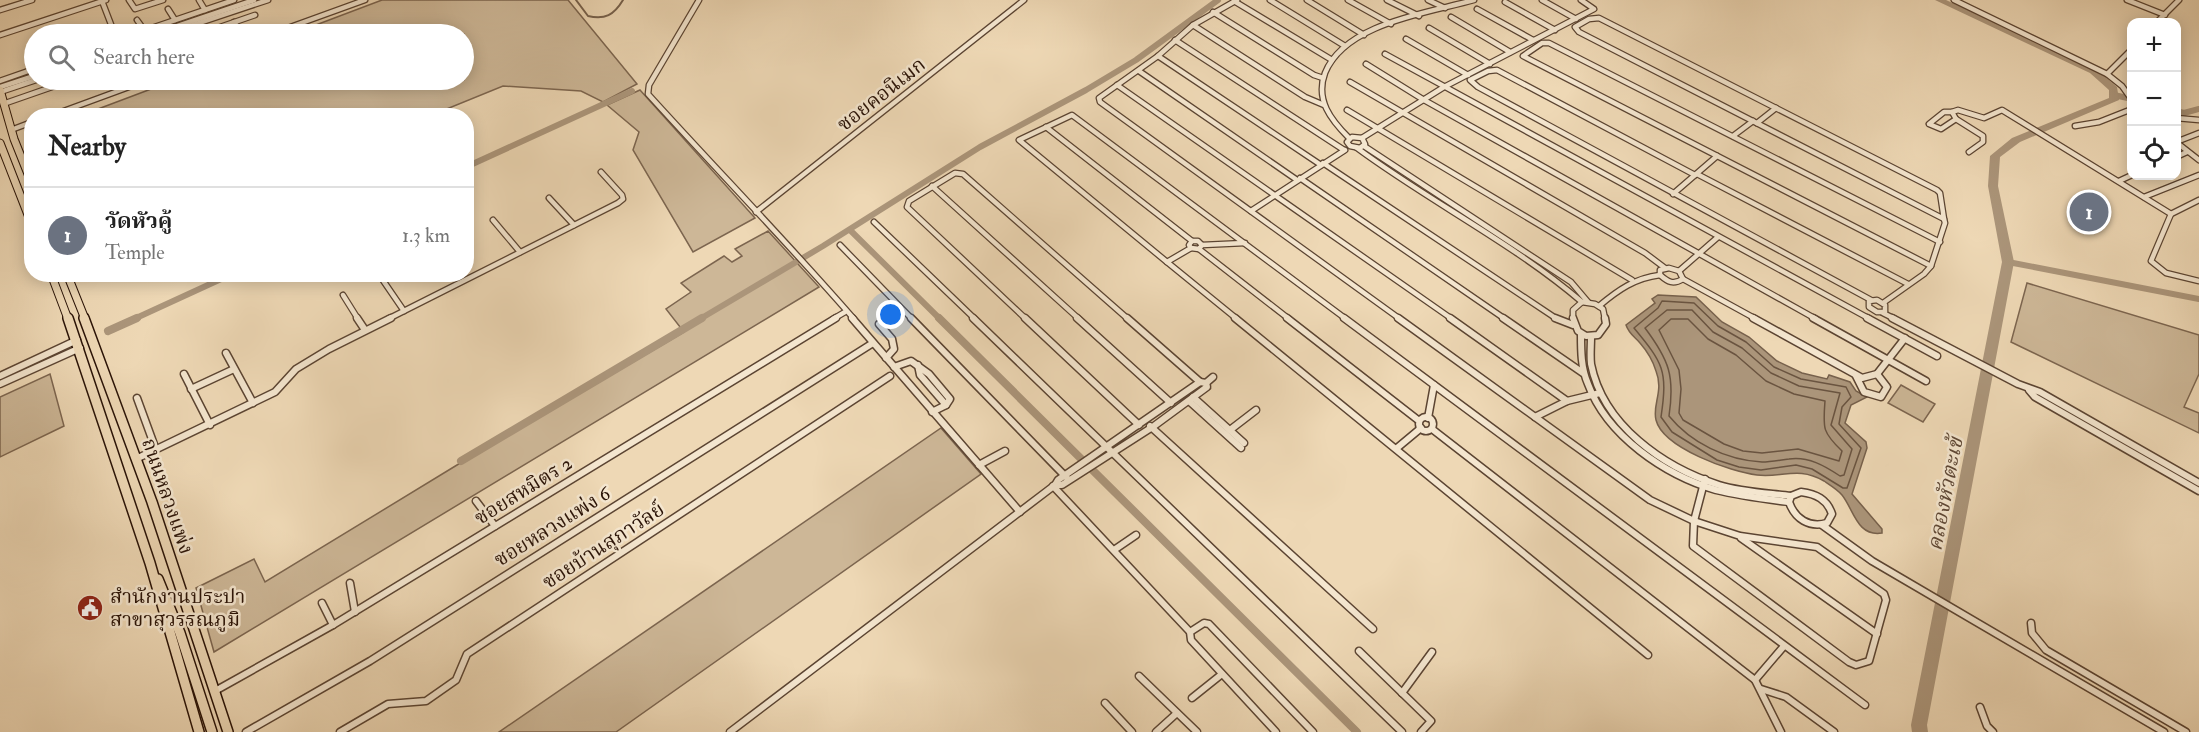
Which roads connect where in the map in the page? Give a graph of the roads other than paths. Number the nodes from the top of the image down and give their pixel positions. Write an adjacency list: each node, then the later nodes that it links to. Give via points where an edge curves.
1 (32, 0): 29 (street)
2 (129, 0): 23 (street, via 135,9)
3 (163, 0): 23 (street)
4 (199, 0): 30 (street)
5 (234, 0): 30 (street)
6 (254, 0): 45 (street)
7 (268, 0): 46 (street)
8 (365, 0): 48 (street)
9 (699, 0): 134 (street, via 648,94)
10 (1024, 0): 134 (street, ซอยคอนิเมก)
11 (1270, 0): 59 (street)
12 (1307, 0): 55 (street)
13 (1348, 0): 49 (street)
14 (1387, 0): 34 (street)
15 (1428, 0): 26 (street)
16 (1470, 0): 26 (street)
17 (1542, 0): 37 (street)
18 (1581, 0): 37 (street, via 1594,9)
19 (1954, 0): 69 (street)
20 (2127, 0): 33 (street)
21 (2179, 0): 33 (street)
22 (104, 1): 41 (street); 42 (street)
23 (155, 1)
24 (1235, 1): 31 (street); 64 (street)
25 (1504, 2): 53 (street)
26 (1446, 8): 34 (street)
27 (168, 9): 39 (street)
28 (1477, 9): 58 (street)
29 (0, 10)
30 (205, 10): 39 (street)
31 (1213, 12): 50 (street); 71 (street)
32 (255, 15): 40 (street)
33 (2164, 15): 36 (street)
34 (1419, 16): 49 (street)
35 (1451, 17): 60 (street)
36 (2161, 18)
37 (1576, 19): 53 (street)
38 (137, 20): 43 (street)
39 (175, 20): 44 (street)
40 (234, 22): 47 (street)
41 (34, 24)
42 (108, 24)
43 (140, 24)
44 (164, 24)
45 (183, 24)
46 (196, 24)
47 (228, 24)
48 (299, 24)
49 (1392, 24): 55 (street)
50 (1193, 25): 57 (street); 85 (street, via 1305,97)
51 (24, 27): 54 (street)
52 (1429, 28): 65 (street)
53 (1555, 30): 58 (street)
54 (0, 35)
55 (1364, 35): 59 (street)
56 (1406, 39): 70 (street)
57 (1175, 40): 63 (street); 112 (street)
58 (1533, 40): 60 (street)
59 (1345, 46): 64 (street)
60 (1510, 52): 65 (street)
61 (1385, 54): 76 (street)
62 (2127, 54): 69 (street)
63 (1158, 56): 67 (street); 119 (street)
64 (1332, 60): 71 (street)
65 (1490, 63): 70 (street)
66 (1366, 64): 83 (street)
67 (1139, 71): 75 (street); 124 (street)
68 (24, 73): 72 (street)
69 (2107, 74): 81 (street)
70 (1468, 75): 76 (street)
71 (1323, 78): 85 (street)
72 (0, 81)
73 (24, 82): 77 (street)
74 (1350, 82): 91 (street)
75 (1118, 85): 127 (street); 133 (street, via 1099,98 1100,102)
76 (1444, 87): 83 (street); 142 (street)
77 (0, 90): 84 (main road)
78 (42, 90): 80 (street)
79 (121, 90): 86 (street)
80 (33, 93): 82 (street); 84 (street)
81 (2127, 93)
82 (36, 100)
83 (1424, 100): 91 (street); 149 (street)
84 (3, 104): 100 (main road)
85 (1324, 105): 103 (street)
86 (72, 108)
87 (1776, 108): 95 (street); 95 (street, via 1599,18 1575,27 1579,33); 136 (street, via 1937,190)
88 (1347, 110): 99 (street)
89 (2127, 111): 97 (street, via 2099,123)
90 (1952, 112): 93 (street); 93 (street, via 1944,111 1929,124 1941,129); 125 (street, via 1958,110 1984,118 2001,109)
91 (1402, 113): 99 (street); 152 (street)
92 (2181, 118): 94 (street)
93 (1956, 119): 113 (street, via 1983,136 1983,142)
94 (2199, 120)
95 (1755, 122): 102 (street); 136 (street)
96 (24, 125): 100 (street)
97 (2075, 126)
98 (1046, 127): 144 (street, via 1072,115); 146 (street); 150 (street, via 1020,142)
99 (1379, 129): 104 (street); 157 (street)
100 (11, 130): 105 (main road)
101 (2199, 133): 106 (street)
102 (1733, 136): 116 (street, via 1549,42 1524,54); 143 (street)
103 (1349, 138): 104 (street); 108 (street)
104 (1362, 138): 109 (street)
105 (14, 139): 107 (main road); 118 (main road)
106 (2181, 140)
107 (0, 144): 132 (main road)
108 (1350, 146): 111 (street); 112 (street)
109 (1365, 146): 111 (street); 138 (street)
110 (2181, 147): 114 (street)
111 (1357, 148): 141 (street)
112 (1344, 150): 119 (street)
113 (1969, 152)
114 (2187, 152): 115 (street); 117 (street)
115 (2181, 155)
116 (1717, 156): 121 (street); 151 (street)
117 (2199, 160)
118 (24, 164)
119 (1322, 164): 124 (street); 173 (street, via 1558,320)
120 (601, 172): 140 (street, via 623,200)
121 (1696, 174): 128 (street); 128 (street, via 1501,72 1492,69 1470,80); 163 (street)
122 (2199, 175): 129 (street)
123 (2127, 177): 125 (street)
124 (1299, 179): 127 (street); 186 (street)
125 (2119, 181): 129 (street)
126 (932, 186): 194 (street, via 955,173 963,174); 204 (street); 211 (street, via 909,201 907,207)
127 (1275, 194): 133 (street); 202 (street)
128 (1673, 194): 165 (street)
129 (2144, 197): 135 (street)
130 (549, 198): 140 (street)
131 (2199, 200): 135 (street)
132 (24, 205)
133 (1251, 211): 208 (street)
134 (756, 212): 170 (street)
135 (2171, 213): 158 (street, via 2151,261 2167,273)
136 (1945, 219): 143 (street)
137 (493, 220): 148 (street)
138 (1476, 221): 141 (street); 166 (street, via 1571,282)
139 (874, 222): 217 (street)
140 (574, 225): 148 (street)
141 (1471, 225): 166 (street)
142 (1718, 237): 149 (street); 177 (street)
143 (1940, 242): 151 (street)
144 (1245, 243): 147 (street); 196 (street)
145 (840, 245): 226 (street)
146 (1191, 245): 147 (street); 147 (street, via 1198,241); 150 (street)
147 (1201, 247): 210 (street)
148 (520, 252): 154 (street)
149 (1700, 255): 153 (street); 183 (street)
150 (1167, 262): 218 (street)
151 (1931, 266): 163 (street)
152 (1665, 268): 153 (street); 155 (street)
153 (1679, 272): 156 (street)
154 (474, 275)
155 (1660, 275): 156 (street, via 1672,283); 157 (street)
156 (1683, 279): 191 (street)
157 (1632, 280): 168 (street)
158 (2199, 281)
159 (54, 282): 179 (main road, ถนนหลวงแพ่ง)
160 (70, 282): 222 (main road, ถนนหลวงแพ่ง)
161 (384, 282): 169 (street)
162 (460, 282): 169 (street)
163 (1908, 284): 167 (street)
164 (343, 295): 174 (street)
165 (1871, 300): 167 (street); 171 (street, via 1871,309)
166 (1585, 302): 168 (street); 173 (street, via 1572,310)
167 (1883, 303): 171 (street, via 1887,310)
168 (1599, 306): 176 (street, via 1606,324 1598,335)
169 (404, 311): 174 (street)
170 (845, 312): 178 (street); 236 (street, ซอยสหมิตร 2)
171 (1882, 313): 225 (street)
172 (879, 324): 182 (street, via 894,344)
173 (1573, 325): 175 (street)
174 (365, 330): 203 (street, via 300,366 277,390)
175 (1581, 334): 176 (street); 186 (street)
176 (1591, 337): 199 (street, via 1591,367)
177 (1905, 338): 181 (street); 183 (street)
178 (873, 343): 182 (street); 267 (street, ซอยหลวงแพ่ง 6, via 370,661)
179 (78, 344): 189 (street); 195 (street); 240 (main road, ถนนหลวงแพ่ง)
180 (226, 354): 185 (street)
181 (1937, 356)
182 (886, 358): 184 (street)
183 (1887, 360): 188 (street); 193 (street)
184 (894, 367): 207 (street); 207 (street, via 909,361 918,365 920,375 946,405)
185 (234, 369): 197 (street); 203 (street)
186 (1583, 373): 198 (street)
187 (184, 374): 197 (street)
188 (1877, 374): 191 (street, via 1868,378); 191 (street, via 1887,387 1881,397 1864,392)
189 (0, 376)
190 (890, 376): 268 (street, ซอยบ้านสุภาวัลย์, via 467,654 460,676 426,701 388,704)
191 (1856, 376)
192 (1213, 377): 194 (street)
193 (1926, 381)
194 (1203, 383): 201 (street, via 1205,389); 204 (street)
195 (0, 384)
196 (1434, 385): 209 (street); 249 (street)
197 (191, 389): 212 (street)
198 (1592, 393): 199 (street); 202 (street); 227 (street, via 1603,414 1635,447)
199 (1600, 393): 227 (street, via 1643,444)
200 (137, 398): 219 (street)
201 (1191, 399): 205 (street); 216 (street); 216 (street, via 1243,445)
202 (1568, 401): 208 (street)
203 (253, 403): 212 (street)
204 (1171, 403): 205 (street); 211 (street)
205 (1177, 408): 213 (street)
206 (1256, 410): 216 (street)
207 (932, 412): 223 (street)
208 (1535, 417): 234 (street, via 1650,500)
209 (1428, 418): 210 (street); 215 (street, via 1434,423)
210 (1418, 420): 214 (street)
211 (1142, 423): 213 (street); 217 (street)
212 (210, 425): 219 (street)
213 (1151, 427): 221 (street); 246 (street)
214 (1421, 428): 215 (street); 218 (street)
215 (1432, 429): 255 (street)
216 (1230, 430)
217 (1107, 448): 221 (street); 224 (street)
218 (1397, 448): 252 (street)
219 (156, 450): 222 (street)
220 (1005, 451): 223 (street)
221 (1113, 454): 224 (street); 275 (street)
222 (136, 459): 257 (main road, ถนนหลวงแพ่ง)
223 (979, 465): 233 (street)
224 (1075, 473): 226 (street)
225 (2181, 476): 228 (street); 230 (street)
226 (1067, 478): 229 (street, via 1062,485)
227 (1704, 482): 231 (street, via 1743,496); 234 (street)
228 (2199, 483)
229 (1054, 486): 233 (street); 239 (street)
230 (2199, 490)
231 (1790, 499): 235 (street, via 1801,519); 235 (street, via 1801,492 1822,498 1832,514)
232 (476, 501): 236 (street)
233 (1020, 512): 269 (street)
234 (1696, 522): 238 (street); 248 (street, via 1693,546 1849,662 1869,662)
235 (1822, 525): 280 (street, via 1872,561)
236 (495, 526): 243 (street, ซอยสหมิตร 2)
237 (1136, 535): 239 (street)
238 (1740, 536): 248 (street); 248 (street, via 1811,545 1833,557 1886,597)
239 (1114, 550): 247 (street)
240 (150, 562): 264 (main road, ถนนหลวงแพ่ง); 265 (main road, via 174,618)
241 (350, 583): 243 (street)
242 (322, 603): 245 (street)
243 (355, 612): 245 (street, ซอยสหมิตร 2)
244 (2031, 623): 281 (street, via 2032,633 2046,650)
245 (333, 625): 257 (street, ซอยสหมิตร 2)
246 (1373, 629)
247 (1190, 632): 253 (street, via 1191,640); 274 (street, via 1209,624)
248 (1877, 634)
249 (1784, 646): 255 (street); 261 (street)
250 (1359, 651): 258 (street)
251 (1432, 652): 258 (street)
252 (1648, 655)
253 (1222, 674): 259 (street); 273 (street)
254 (1139, 676): 263 (street)
255 (1755, 680): 256 (street)
256 (1761, 689): 277 (street); 278 (street, via 1786,697)
257 (214, 691): 266 (main road, ถนนหลวงแพ่ง)
258 (1402, 693): 276 (street, via 1431,721)
259 (1192, 698)
260 (1105, 703): 270 (street)
261 (1865, 705)
262 (1980, 707): 279 (street)
263 (1177, 713): 271 (street); 272 (street)
264 (199, 732)
265 (212, 732)
266 (228, 732)
267 (246, 732)
268 (340, 732)
269 (730, 732)
270 (1132, 732)
271 (1156, 732)
272 (1197, 732)
273 (1276, 732)
274 (1313, 732)
275 (1402, 732)
276 (1421, 732)
277 (1781, 732)
278 (1834, 732)
279 (1993, 732)
280 (2164, 732)
281 (2186, 732)

